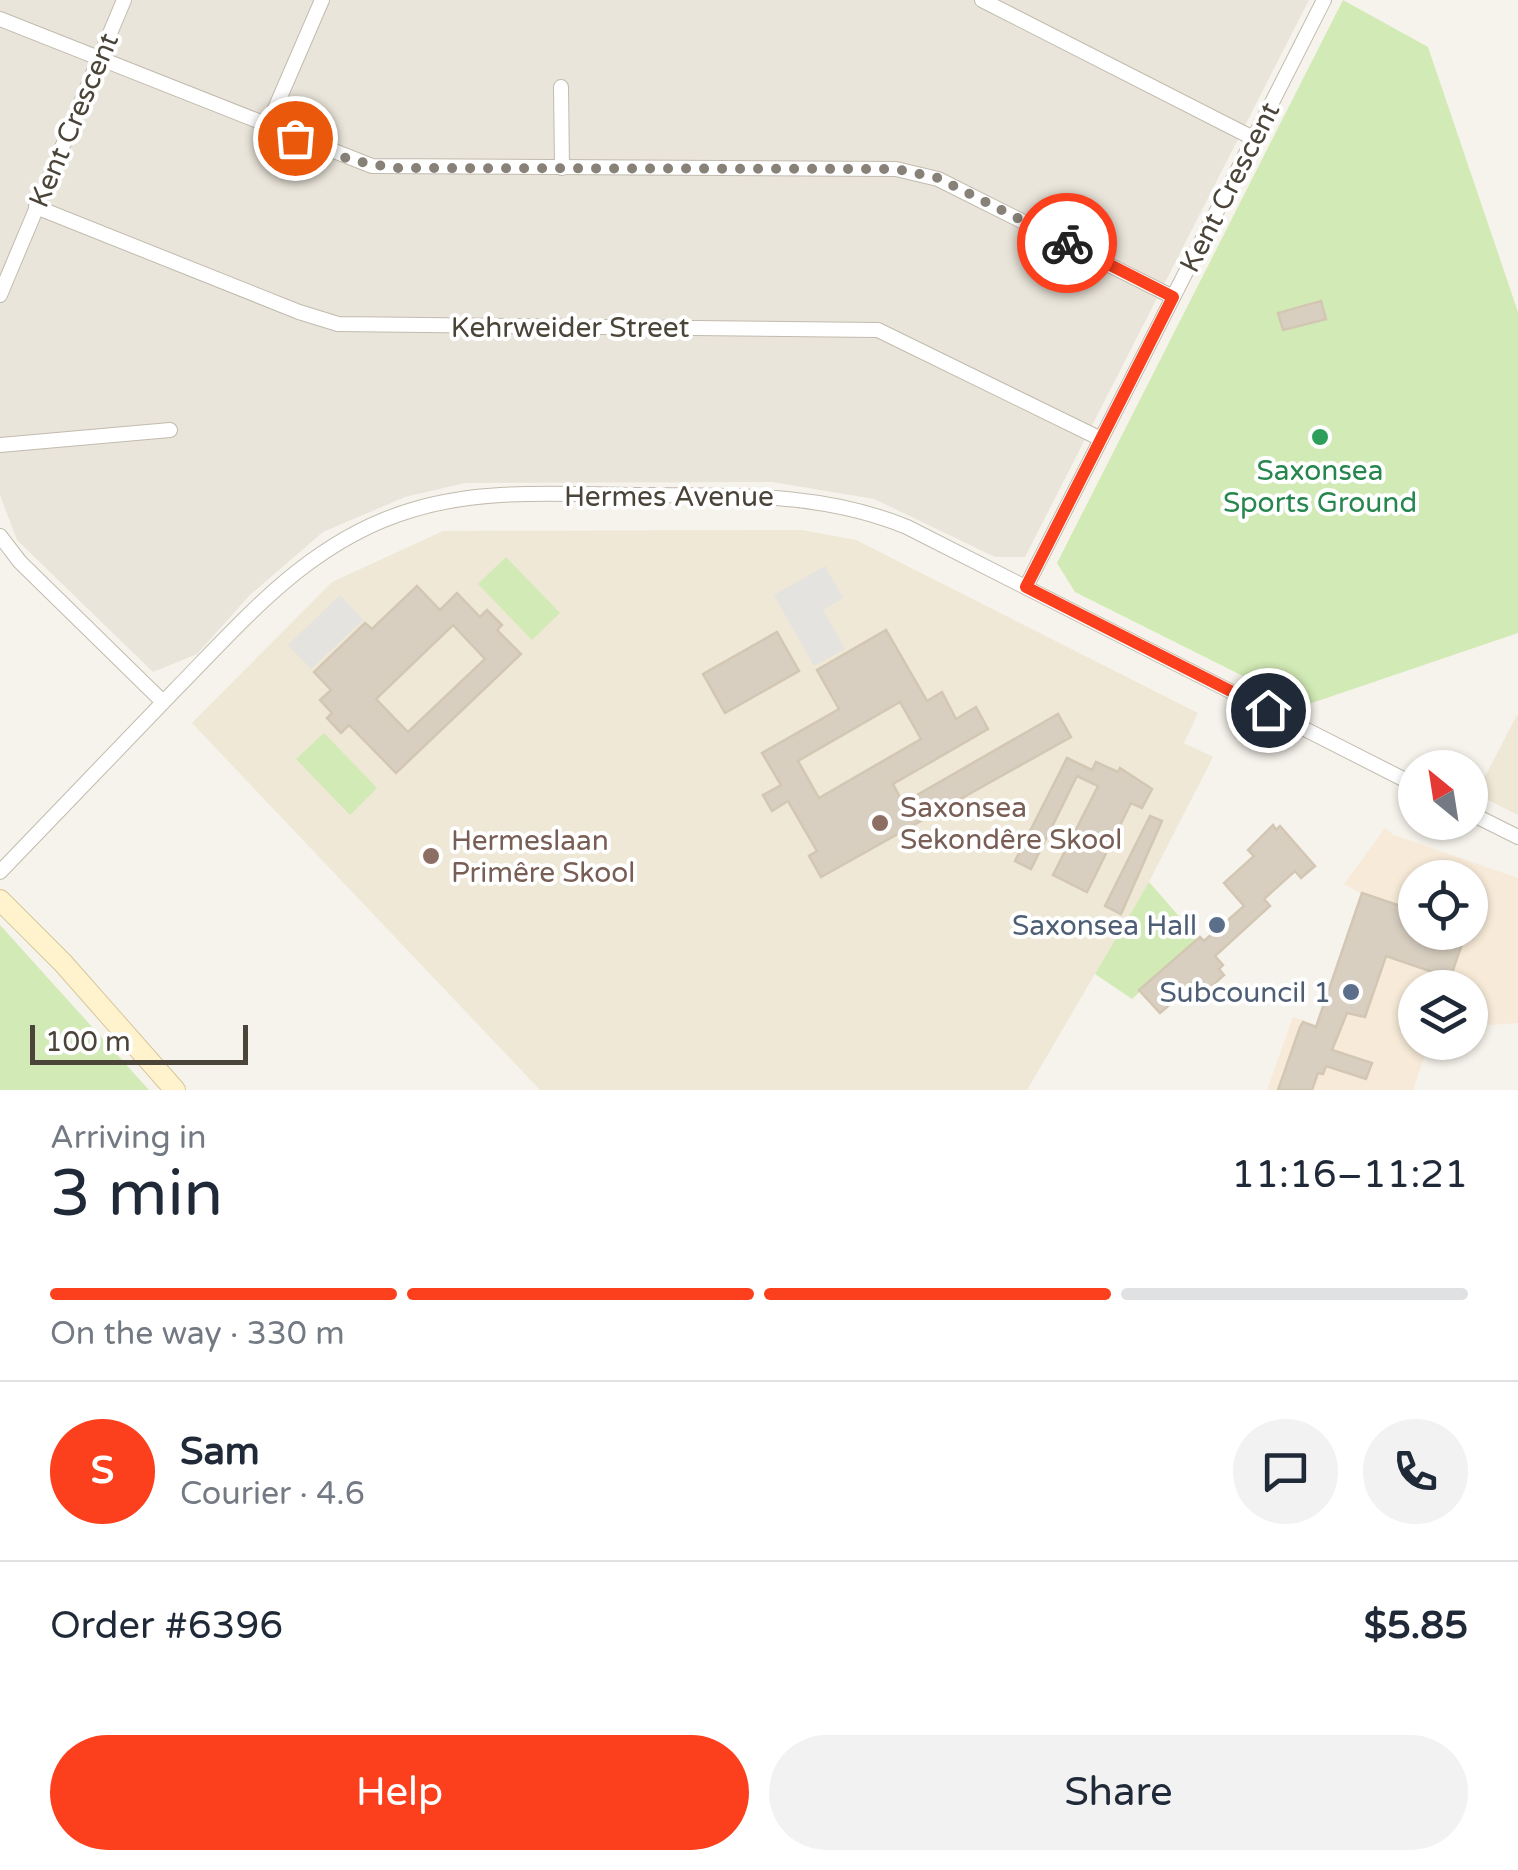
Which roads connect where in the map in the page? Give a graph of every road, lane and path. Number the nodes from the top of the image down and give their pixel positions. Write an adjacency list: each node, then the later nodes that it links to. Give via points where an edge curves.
1 (124, 0): 6 (street, Kent Crescent)
2 (322, 0): 8 (street)
3 (982, 0): 9 (street)
4 (1324, 0): 9 (street, Kent Crescent)
5 (0, 19): 6 (street)
6 (98, 60): 8 (street); 11 (street, Kent Crescent)
7 (561, 87): 10 (street)
8 (267, 127): 10 (street, via 372,166)
9 (1254, 138): 13 (street, Kent Crescent)
10 (562, 168): 13 (street, via 917,172)
11 (36, 208): 12 (street, Kent Crescent); 15 (street, Kehrweider Street, via 338,324 878,330)
12 (0, 295)
13 (1173, 297): 15 (street, Kent Crescent)
14 (170, 430): 16 (street)
15 (1102, 439): 18 (street, Kent Crescent)
16 (0, 445)
17 (0, 536): 19 (street)
18 (1026, 587): 19 (street, Hermes Avenue, via 907,528 818,500 462,498 391,516 325,549 285,578); 20 (street, Hermes Avenue)
19 (163, 702): 23 (street, Hermes Avenue)
20 (1398, 776)
21 (1488, 822): 22 (street)
22 (1518, 837)
23 (0, 872)
24 (0, 900): 25 (main road)
25 (175, 1090)

